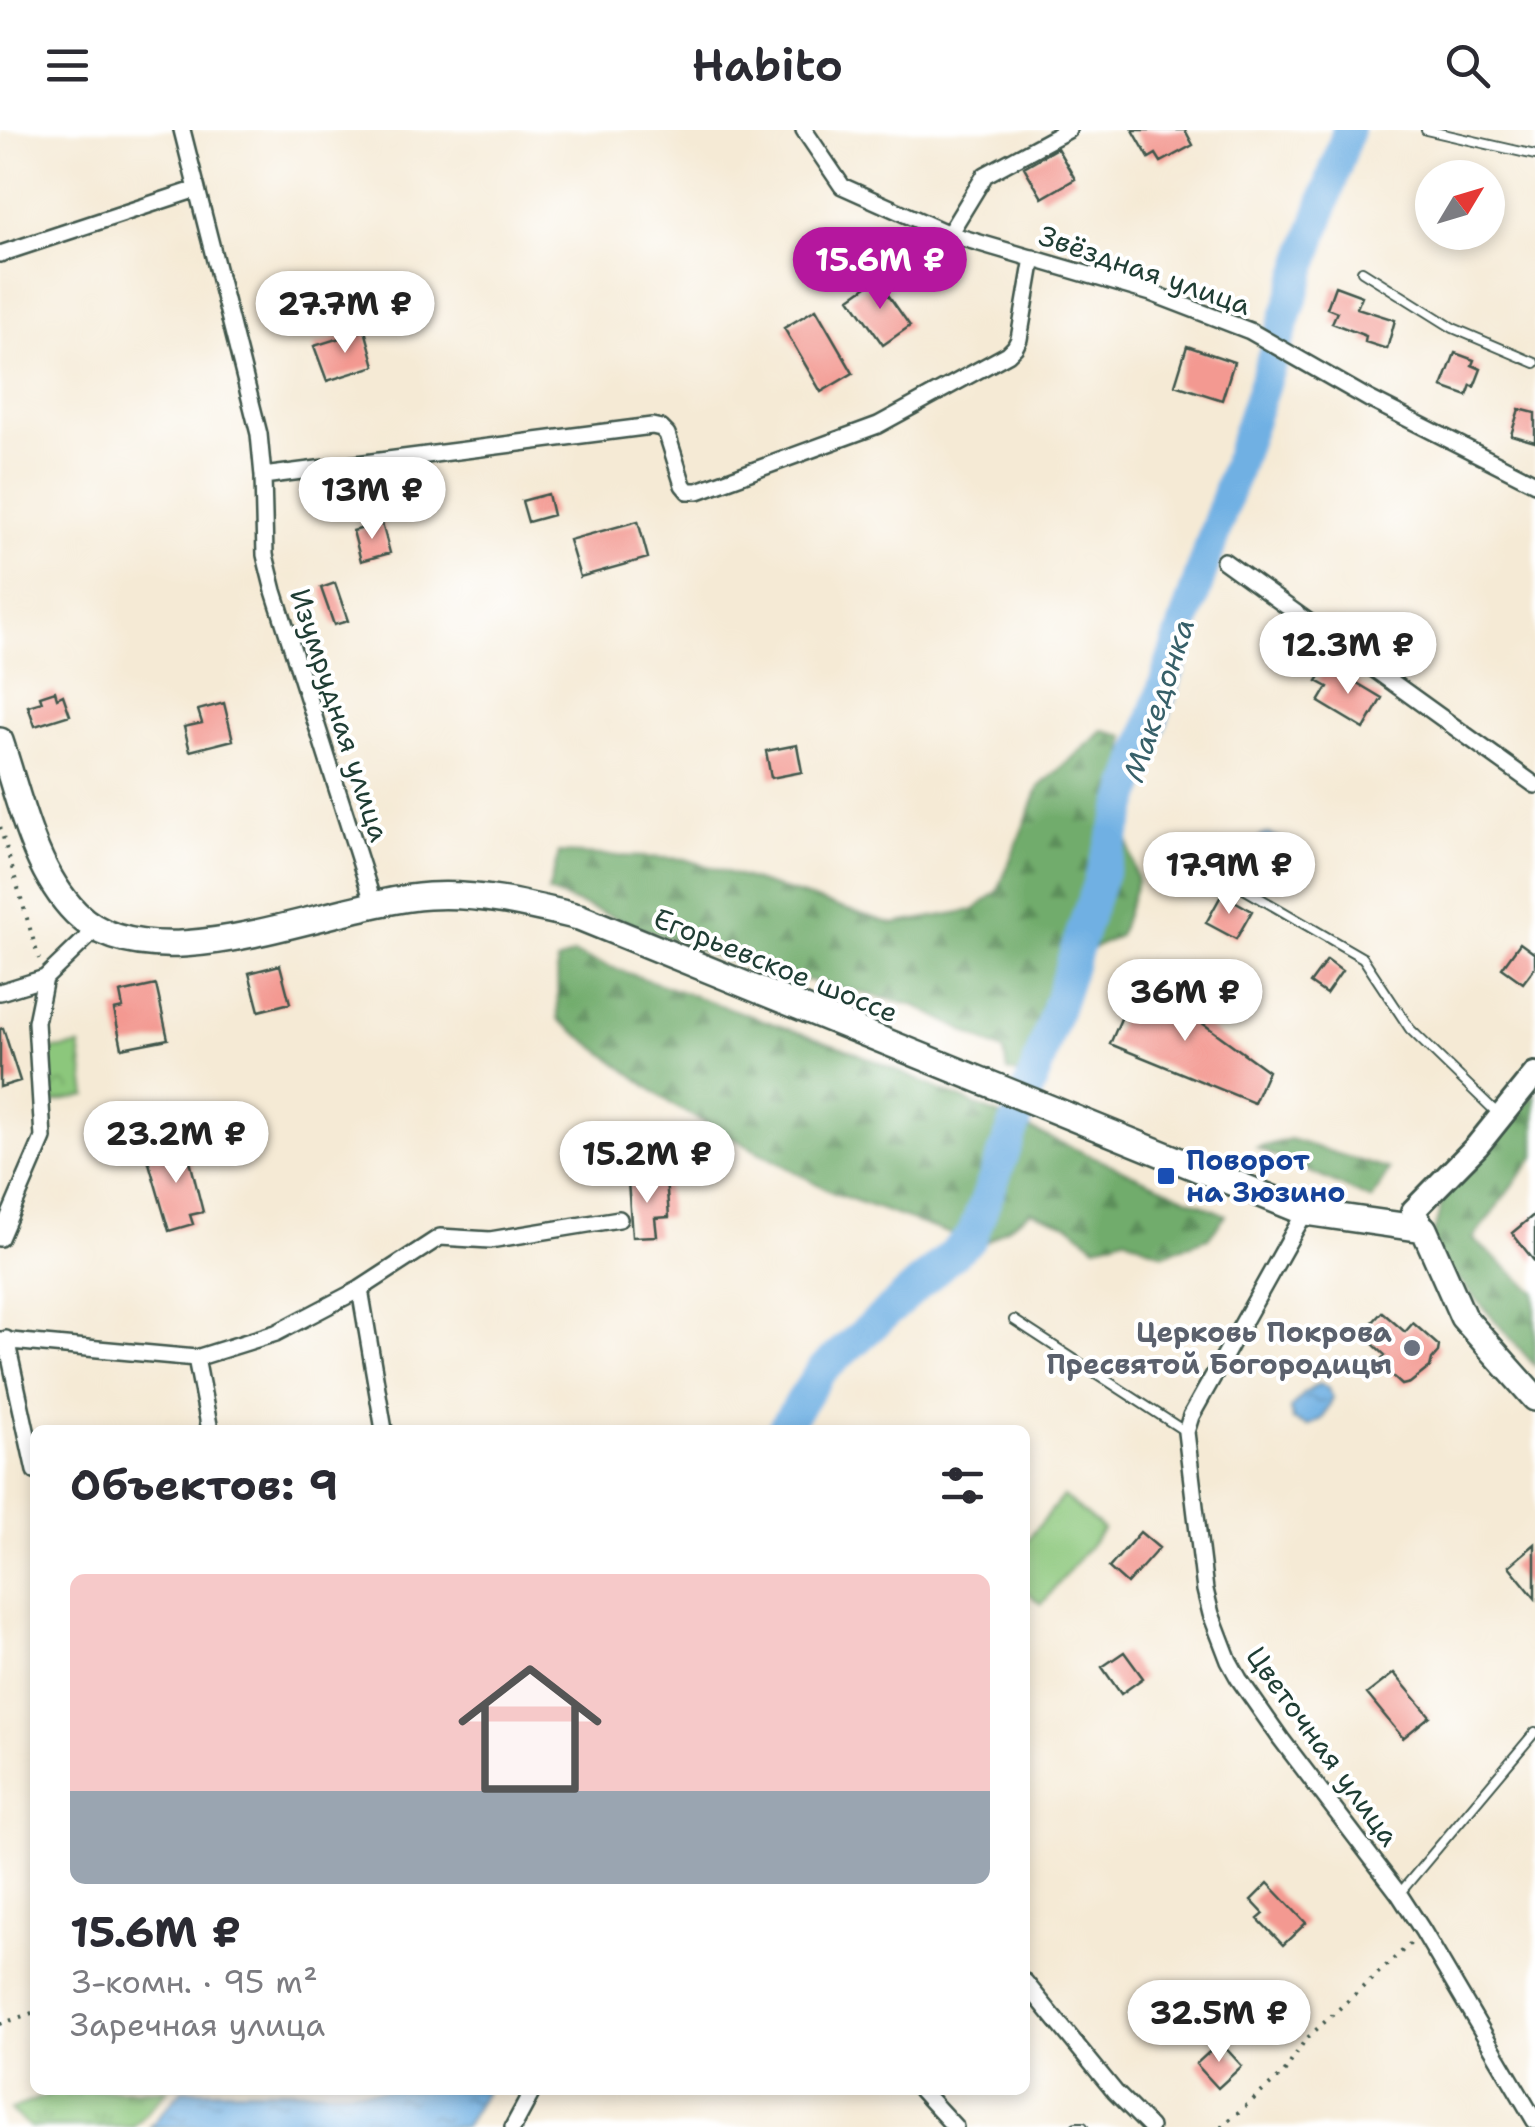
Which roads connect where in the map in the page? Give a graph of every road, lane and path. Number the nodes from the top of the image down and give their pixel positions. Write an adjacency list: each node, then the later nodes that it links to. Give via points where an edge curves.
1 (182, 130): 6 (street, Изумрудная улица)
2 (804, 130): 7 (street, Звёздная улица, via 842,186)
3 (1068, 130): 7 (street, via 985,175)
4 (1426, 130): 5 (lane)
5 (1535, 155)
6 (196, 189): 8 (street); 12 (street, Изумрудная улица, via 259,434)
7 (949, 234): 9 (street, Звёздная улица)
8 (0, 254)
9 (1033, 258): 12 (street, via 1019,339 1008,354 878,424 698,492 683,485 667,434 652,426); 13 (street, Звёздная улица, via 1250,331)
10 (1362, 271): 11 (lane, via 1453,328)
11 (1535, 363)
12 (263, 476): 19 (street, Изумрудная улица, via 265,555 274,590)
13 (1535, 483)
14 (1224, 561): 16 (street)
15 (0, 740): 20 (main road, via 44,868 67,903)
16 (1535, 785)
17 (0, 826): 21 (path)
18 (1225, 878): 24 (lane, via 1363,958 1410,1029)
19 (374, 904): 20 (main road, Егорьевское шоссе, via 192,943 137,941); 25 (main road, Егорьевское шоссе, via 479,896 579,917)
20 (96, 929): 21 (street)
21 (45, 978): 22 (street); 28 (street, via 36,1022 43,1138)
22 (0, 992)
23 (1535, 1074): 24 (main road)
24 (1501, 1116): 27 (main road, via 1413,1211)
25 (1305, 1212): 27 (main road, Егорьевское шоссе); 36 (street)
26 (620, 1219): 29 (street, via 490,1240 440,1237)
27 (1424, 1229): 33 (main road, via 1462,1317)
28 (0, 1238)
29 (360, 1289): 32 (street, via 276,1334); 35 (street)
30 (1014, 1320): 36 (lane)
31 (3, 1339): 32 (street); 37 (street)
32 (196, 1358): 34 (street)
33 (1535, 1398)
34 (209, 1425)
35 (383, 1425)
36 (1186, 1432): 39 (street, Цветочная улица, via 1204,1590 1229,1661)
37 (30, 1451)
38 (1535, 1732): 39 (lane)
39 (1398, 1894): 40 (street, Цветочная улица)
40 (1424, 1931): 46 (street, Цветочная улица); 50 (path)
41 (1030, 1988): 49 (street)
42 (30, 2014): 43 (path)
43 (0, 2024)
44 (530, 2095): 47 (street)
45 (926, 2095): 48 (street)
46 (1535, 2121)
47 (513, 2127)
48 (956, 2127)
49 (1150, 2127)
50 (1222, 2127)

